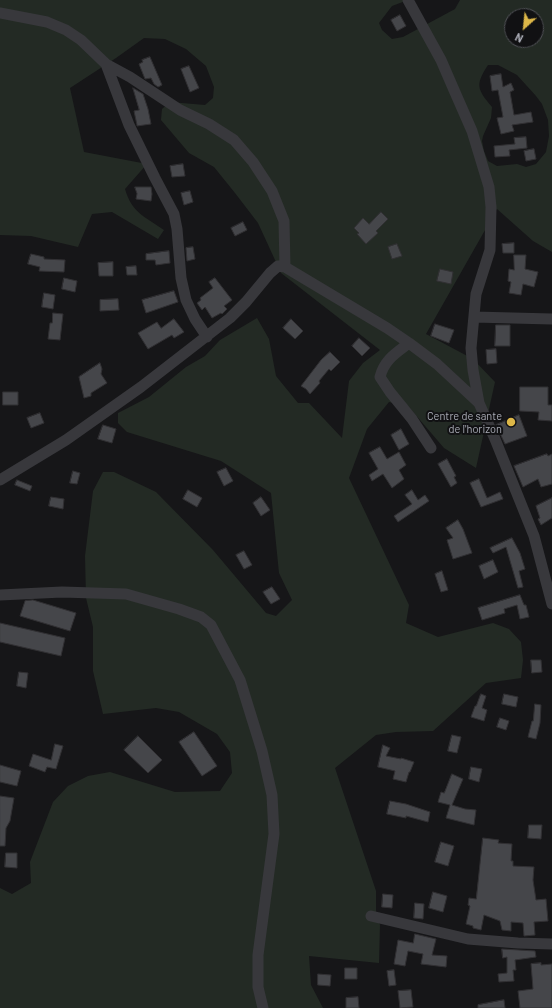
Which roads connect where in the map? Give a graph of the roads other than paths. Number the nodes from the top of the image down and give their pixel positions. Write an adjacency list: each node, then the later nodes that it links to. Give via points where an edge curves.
1 (408, 0): 5 (street, via 436,49 472,131 489,187 490,250 476,294)
2 (0, 14): 3 (street, via 47,22 66,30 81,40)
3 (106, 64): 4 (street, via 234,140 272,190 284,221); 7 (street, via 129,126 174,214 186,300)
4 (285, 267): 7 (street, via 278,266 270,273 230,318); 8 (street)
5 (474, 317): 6 (street); 9 (street, via 471,348)
6 (552, 319)
7 (208, 337): 11 (street, via 81,430)
8 (409, 343): 9 (street, via 437,364); 10 (street, via 390,358 382,368 380,377)
9 (479, 403): 12 (street, via 527,517)
10 (431, 448)
11 (0, 480)
12 (550, 584): 14 (street)
13 (0, 595): 17 (street, via 62,592 126,594 202,617 211,625 240,680 262,751 272,795 274,834 258,955 258,986)
14 (552, 604)
15 (372, 916): 16 (street, via 468,939)
16 (552, 944)
17 (263, 1008)

